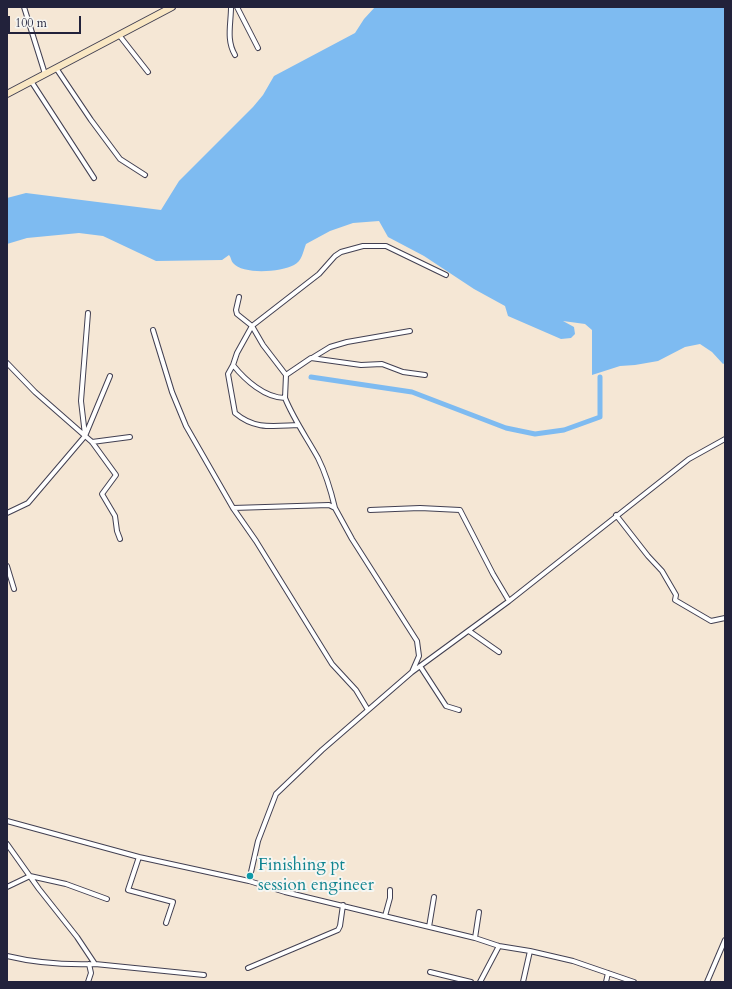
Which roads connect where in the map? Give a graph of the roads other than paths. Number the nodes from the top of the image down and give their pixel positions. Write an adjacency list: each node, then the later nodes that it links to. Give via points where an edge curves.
1 (24, 7): 10 (street)
2 (172, 7): 5 (main road)
3 (231, 7): 7 (street, via 228,34)
4 (237, 7): 6 (street)
5 (119, 35): 8 (main road); 9 (street)
6 (258, 48)
7 (235, 55)
8 (56, 68): 10 (main road); 13 (street, via 120,158)
9 (148, 72)
10 (45, 74): 11 (main road)
11 (31, 81): 12 (main road); 14 (street)
12 (7, 94)
13 (145, 175)
14 (94, 178)
15 (446, 275): 18 (street, via 386,246 363,246 335,256 320,274)
16 (239, 297): 18 (street, via 237,314)
17 (88, 313): 29 (street, via 81,401)
18 (252, 326): 23 (street); 24 (street)
19 (153, 330): 33 (street, via 172,392 186,426)
20 (410, 331): 21 (street, via 347,342 330,347)
21 (311, 358): 24 (street); 25 (street, via 361,366 382,364 403,372)
22 (7, 363): 29 (street, via 35,392)
23 (233, 365): 27 (street, via 243,377 266,392 277,398); 28 (street, via 228,374 235,413 246,422 264,426)
24 (286, 375): 27 (street)
25 (425, 375)
26 (110, 376): 29 (street)
27 (285, 398): 28 (street)
28 (298, 425): 34 (street, via 318,458)
29 (85, 436): 32 (street); 36 (street, via 28,503)
30 (130, 437): 32 (street)
31 (725, 439): 37 (street, via 689,459)
32 (92, 442): 38 (street, via 116,475 102,494 115,516)
33 (233, 508): 34 (street, via 329,505); 47 (street, via 332,664 356,690)
34 (335, 508): 46 (street, via 418,641 419,656)
35 (370, 510): 41 (street, via 460,510)
36 (7, 513)
37 (616, 515): 41 (street); 42 (street, via 662,571 676,595 675,600 711,620)
38 (120, 539)
39 (7, 566): 40 (street)
40 (14, 589)
41 (510, 601): 43 (street)
42 (725, 618)
43 (469, 631): 44 (street); 45 (street)
44 (499, 652)
45 (420, 666): 46 (street); 48 (street, via 446,706)
46 (412, 672): 47 (street)
47 (368, 710): 53 (street, via 276,794 258,841)
48 (459, 710)
49 (7, 821): 51 (street)
50 (7, 844): 52 (street)
51 (139, 857): 53 (street); 61 (street, via 128,890 173,902)
52 (30, 876): 54 (street); 57 (street); 68 (street, via 78,937)
53 (249, 881): 58 (street)
54 (7, 887)
55 (390, 890): 60 (street)
56 (434, 897): 62 (street)
57 (107, 899)
58 (342, 905): 60 (street); 69 (street, via 338,930)
59 (479, 912): 63 (street)
60 (385, 916): 62 (street)
61 (166, 923)
62 (429, 926): 63 (street)
63 (475, 938): 65 (street)
64 (725, 940): 79 (street)
65 (499, 946): 66 (street); 75 (street)
66 (530, 951): 71 (street); 76 (street)
67 (7, 956): 68 (street, via 60,964)
68 (92, 964): 72 (street); 73 (street)
69 (248, 968)
70 (430, 972): 74 (street)
71 (608, 973): 77 (street); 78 (street)
72 (204, 975)
73 (88, 982)
74 (471, 982)
75 (480, 982)
76 (523, 982)
77 (606, 982)
78 (634, 982)
79 (707, 982)

